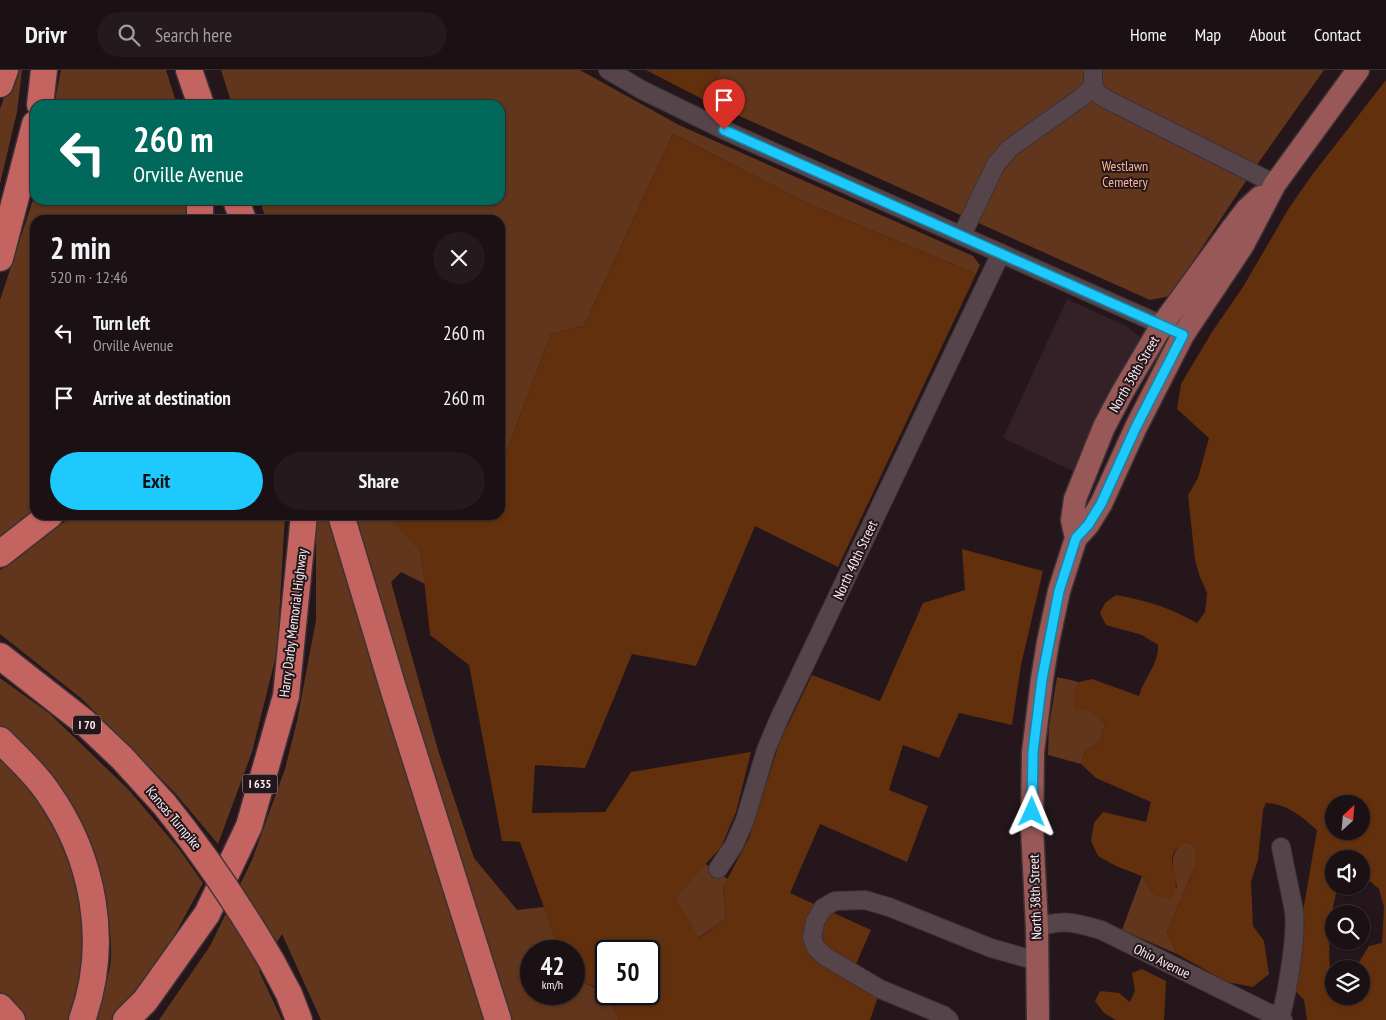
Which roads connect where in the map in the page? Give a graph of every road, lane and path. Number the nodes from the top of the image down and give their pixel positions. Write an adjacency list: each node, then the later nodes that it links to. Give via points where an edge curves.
1 (5, 70): 6 (highway)
2 (44, 70): 7 (highway)
3 (608, 70): 10 (street, via 724,130)
4 (1358, 70): 9 (main road, North 38th Street)
5 (1093, 78): 9 (street, via 1098,94 1106,99); 10 (street, via 1082,97 1010,148 996,164)
6 (0, 84)
7 (41, 100)
8 (30, 143): 12 (highway)
9 (1275, 184): 13 (main road, North 38th Street, via 1247,209); 14 (main road, North 38th Street, via 1243,245)
10 (962, 235): 11 (street)
11 (1001, 253): 13 (street); 23 (street, North 40th Street, via 779,719 745,820)
12 (0, 258)
13 (1162, 325): 14 (street); 18 (main road, North 38th Street, via 1104,428 1086,468 1075,499 1072,520)
14 (1183, 335): 18 (main road, North 38th Street, via 1101,504)
15 (44, 520): 19 (highway)
16 (305, 520): 30 (highway, Harry Darby Memorial Highway / I 635, via 286,696 249,826 207,914 145,1001)
17 (343, 520): 32 (highway)
18 (1076, 538): 24 (main road, North 38th Street, via 1059,591 1048,642 1033,752 1032,828)
19 (0, 554)
20 (0, 656): 31 (highway, Kansas Turnpike / I 70, bridge, via 83,721 164,804 238,904 272,962)
21 (0, 740): 29 (highway, via 46,789 63,815 87,869 96,928 92,987)
22 (1281, 847): 27 (street, via 1294,926)
23 (718, 869)
24 (1037, 928): 25 (main road, North 38th Street); 27 (street, Ohio Avenue, via 1061,921 1101,930)
25 (1037, 961): 33 (street, via 991,948 889,906 865,900 835,901 823,908 815,922 812,938 816,948 826,957 880,989); 34 (main road, North 38th Street)
26 (0, 1007): 28 (highway)
27 (1281, 1019)
28 (12, 1020)
29 (82, 1020)
30 (126, 1020)
31 (300, 1020)
32 (498, 1020)
33 (949, 1020)
34 (1038, 1020)

